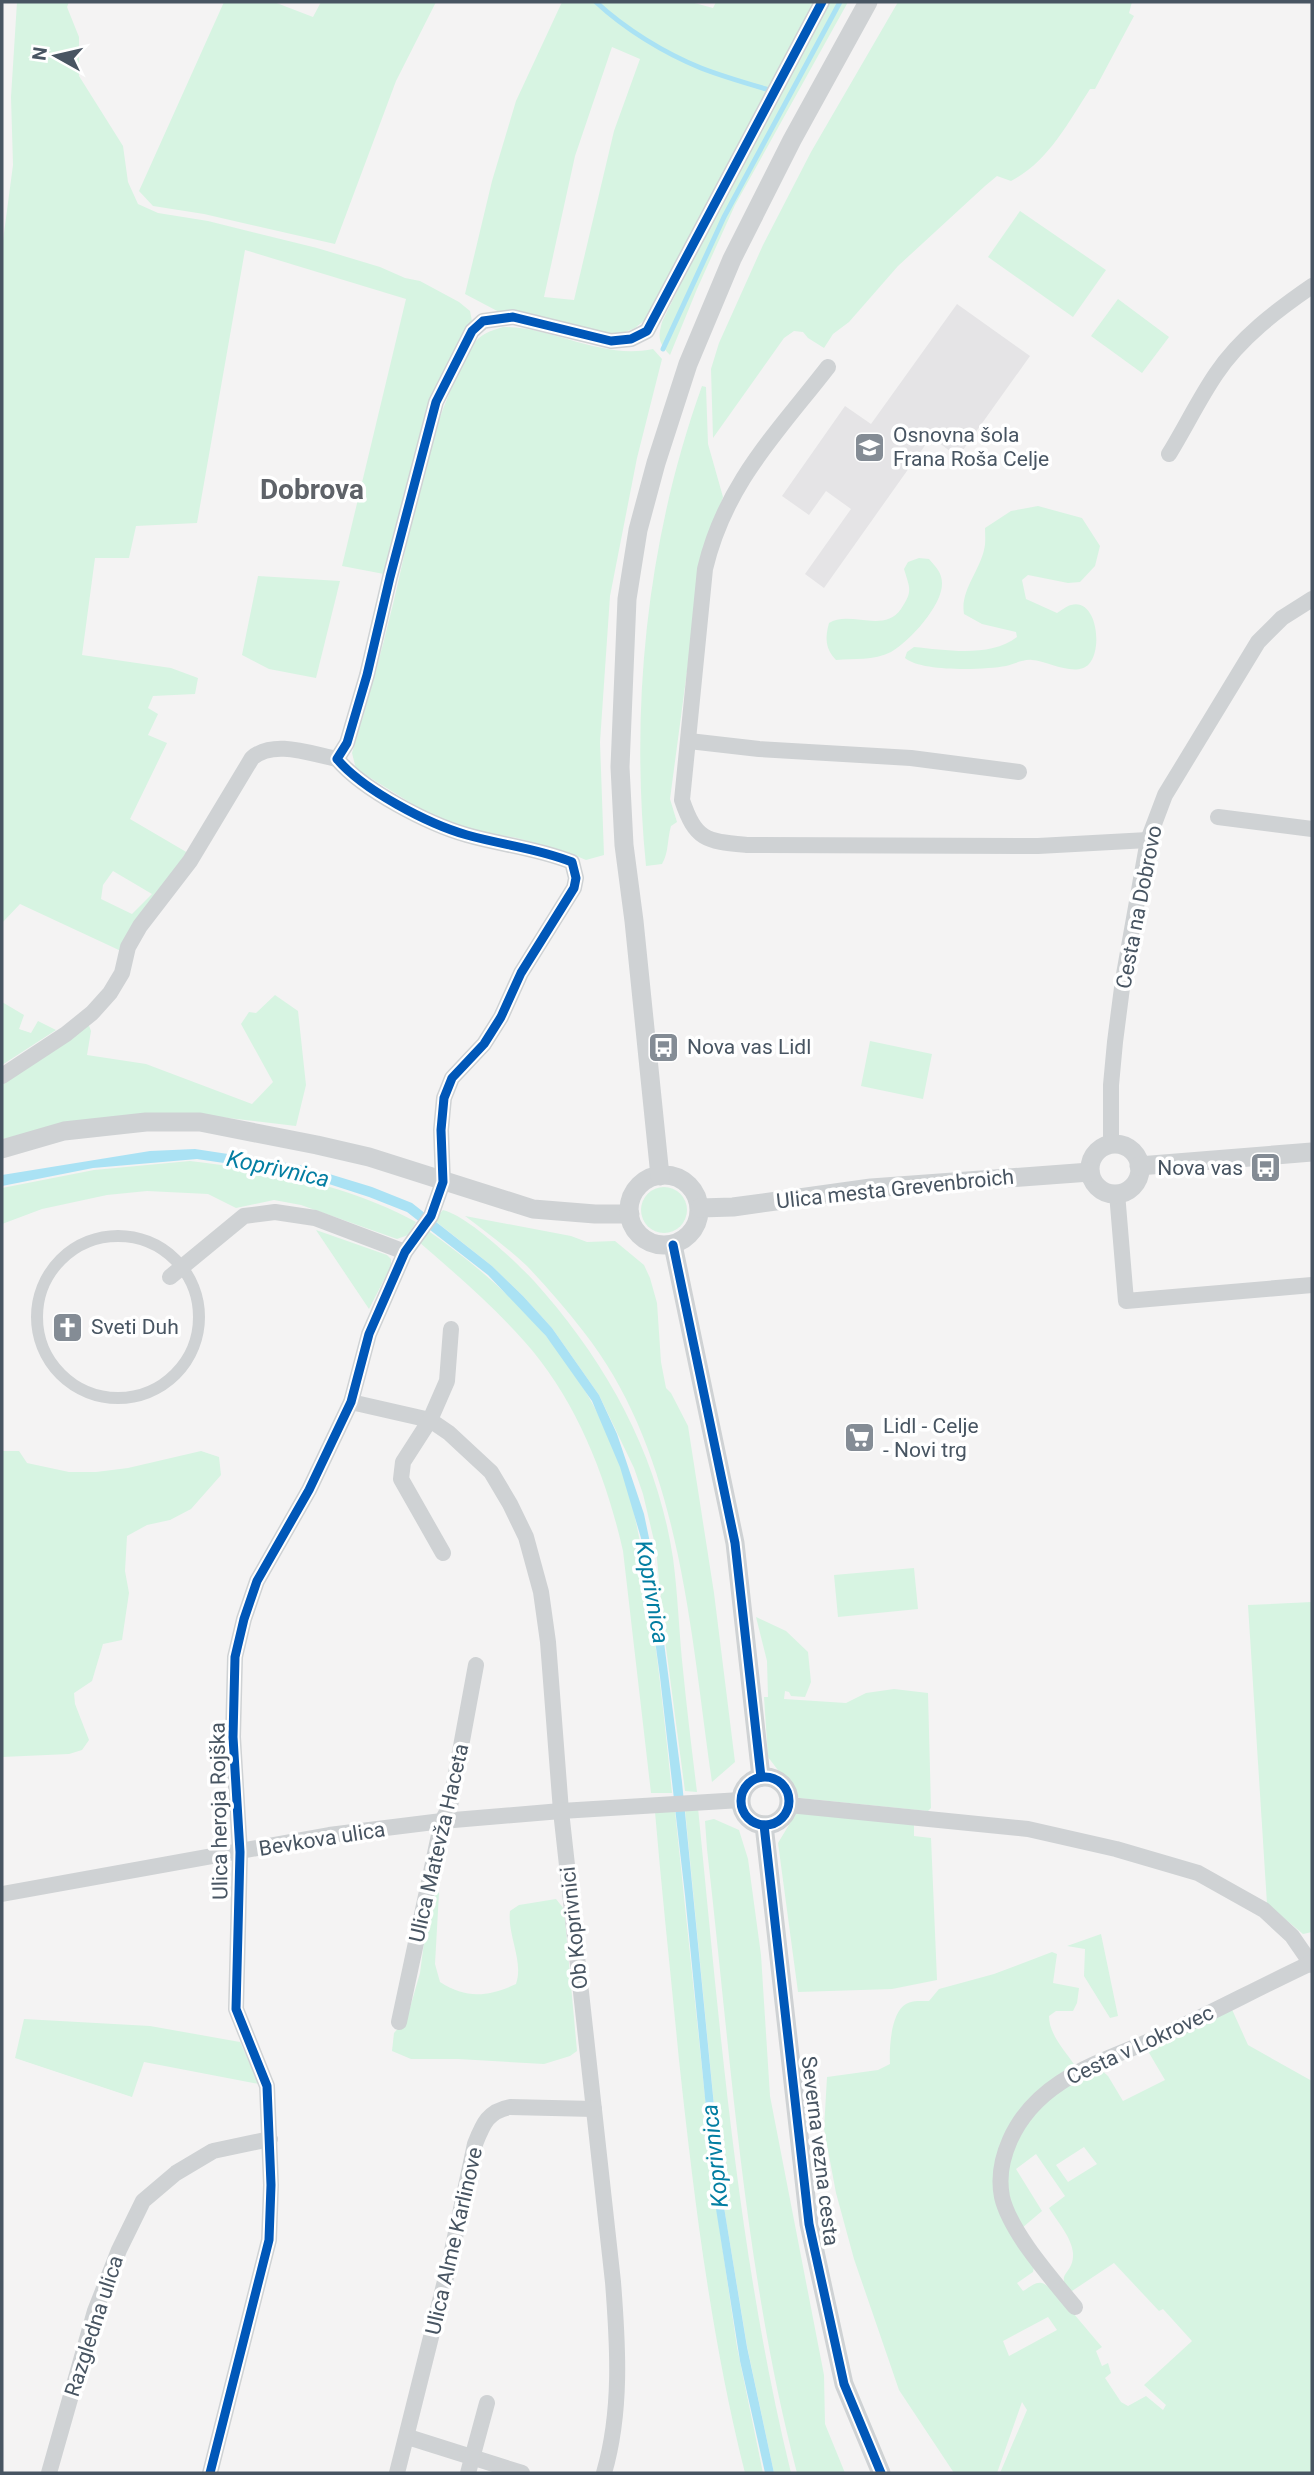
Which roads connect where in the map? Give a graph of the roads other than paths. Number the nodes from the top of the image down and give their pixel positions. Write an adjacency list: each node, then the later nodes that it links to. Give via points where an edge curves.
1 (822, 2): 8 (street, via 647,331 611,341 513,317 482,321 472,331 436,402 367,675 347,743)
2 (868, 2): 19 (street, via 732,259 688,363 638,530 627,599 620,767 624,845)
3 (1312, 286): 5 (street, via 1247,339 1217,373)
4 (828, 367): 7 (street, via 744,474 711,545)
5 (1169, 454)
6 (1312, 599): 12 (street, Cesta na Dobrovo, via 1282,618 1258,642 1165,795)
7 (689, 741): 9 (street, via 911,758); 12 (street, via 682,800 689,822 699,834 717,842 1038,846)
8 (337, 759): 13 (street, via 271,748 252,758 190,861 140,926 110,993 66,1034); 20 (street, via 361,782 427,820 468,835 561,857 575,869 574,888 521,973 501,1017 484,1044 452,1078 444,1098 441,1130)
9 (1019, 772)
10 (1218, 817): 11 (street)
11 (1312, 829)
12 (1148, 840): 14 (street, Cesta na Dobrovo, via 1118,1017)
13 (2, 1076)
14 (1111, 1144): 17 (street, via 1127,1147); 18 (street, via 1097,1150)
15 (2, 1149): 20 (street, via 64,1131 146,1122 200,1122 317,1144)
16 (1312, 1152): 17 (street)
17 (1139, 1166): 21 (street, via 1136,1181)
18 (1090, 1172): 21 (street, via 1096,1186); 22 (street, Ulica mesta Grevenbroich, via 871,1188)
19 (660, 1175): 22 (street, via 691,1187); 23 (street, via 640,1185 630,1203)
20 (443, 1182): 23 (street, via 533,1209); 25 (street, Ulica heroja Rojška, via 431,1216)
21 (1117, 1193): 27 (street, via 1126,1301)
22 (699, 1208): 24 (street, via 695,1227)
23 (630, 1214): 24 (street, via 639,1235 649,1242)
24 (673, 1245): 33 (street, via 735,1543)
25 (409, 1247): 26 (street, via 314,1218 275,1212 244,1216); 29 (street, Ulica heroja Rojška, via 369,1334)
26 (176, 1272): 26 (street, via 158,1245 127,1235 95,1238 67,1253 46,1277 36,1308 39,1340 54,1368 78,1389 109,1399 141,1396 169,1381 190,1357 200,1326 197,1294)
27 (1312, 1285)
28 (450, 1329): 30 (street, via 447,1381)
29 (351, 1402): 30 (street, Ob Koprivnici); 39 (street, Ulica heroja Rojška, via 309,1490 257,1581 244,1619 235,1657 233,1737)
30 (430, 1420): 31 (street, via 403,1462 401,1479); 36 (street, Ob Koprivnici, via 491,1472 526,1537 548,1642)
31 (443, 1553)
32 (476, 1665): 37 (street, Ulica Matevža Haceta, via 450,1806)
33 (761, 1777): 34 (street, via 747,1785); 35 (street, via 782,1785)
34 (741, 1800): 36 (street); 38 (street, via 750,1820)
35 (789, 1804): 38 (street, via 779,1820); 41 (street, via 1028,1829 1198,1873 1264,1910 1292,1936)
36 (561, 1811): 37 (street, Bevkova ulica); 43 (street, Ob Koprivnici)
37 (442, 1821): 39 (street, Bevkova ulica); 42 (street, Ulica Matevža Haceta)
38 (764, 1825): 54 (street, Severna vezna cesta, via 808,2224 844,2384)
39 (240, 1852): 40 (street, Bevkova ulica); 44 (street, Ulica heroja Rojška, via 236,2009 267,2086)
40 (2, 1894)
41 (1311, 1964): 45 (street, Cesta v Lokrovec, via 1174,2031 1078,2071 1028,2109 1003,2155 1002,2199 1037,2260)
42 (399, 2022)
43 (594, 2109): 47 (street, Ulica Alme Karlinove, via 510,2107 497,2109 482,2126); 53 (street, Ob Koprivnici, via 618,2343 612,2446)
44 (270, 2139): 49 (street, Razgledna ulica, via 213,2151 176,2173 143,2201 95,2311); 50 (street, Ulica heroja Rojška, via 269,2240)
45 (1075, 2307)
46 (487, 2403): 48 (street)
47 (408, 2437): 48 (street); 51 (street, Ulica Alme Karlinove)
48 (470, 2466): 52 (street)
49 (49, 2473)
50 (210, 2473)
51 (397, 2473)
52 (522, 2473)
53 (604, 2473)
54 (881, 2473)

